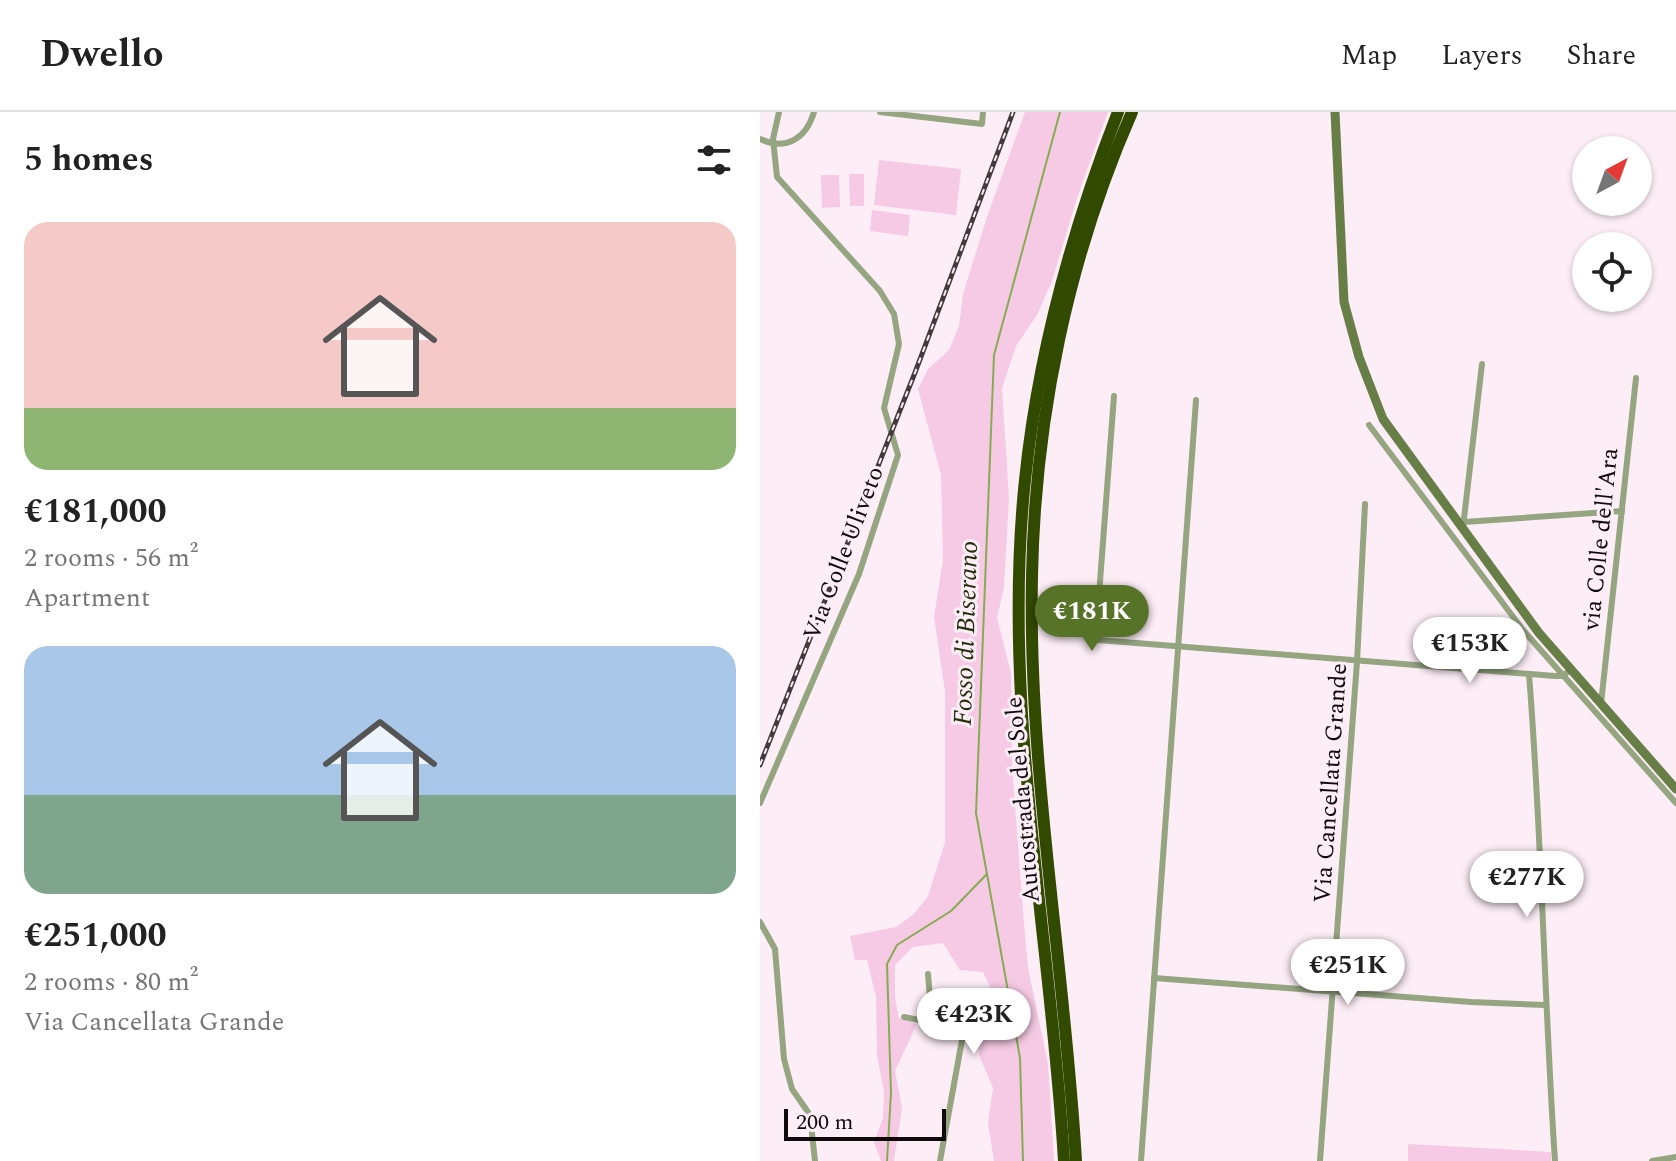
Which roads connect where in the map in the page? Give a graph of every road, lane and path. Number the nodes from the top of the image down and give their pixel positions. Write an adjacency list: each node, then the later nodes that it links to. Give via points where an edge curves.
1 (779, 112): 10 (street, Via Colle Uliveto)
2 (814, 112): 10 (street, via 799,137)
3 (880, 112): 8 (street)
4 (983, 112): 8 (street, via 982,124)
5 (1118, 112): 37 (highway, Autostrada del Sole, via 1090,184 1059,292 1024,481 1022,685)
6 (1132, 112): 38 (highway, Autostrada del Sole, via 1073,278 1036,483 1034,686)
7 (1335, 112): 18 (main road, via 1342,290 1354,343 1383,419)
8 (913, 114)
9 (760, 139): 10 (street)
10 (773, 145): 25 (street, Via Colle Uliveto, via 777,177 880,291 894,314 899,344 884,408 898,455 859,574)
11 (1482, 364): 18 (street)
12 (1636, 378): 17 (street, via Colle dell'Ara)
13 (1114, 396): 19 (street, via 1096,637)
14 (1196, 400): 19 (street)
15 (1369, 425): 21 (street, via 1504,606)
16 (1365, 504): 20 (street, Via Cancellata Grande)
17 (1622, 511): 18 (street); 23 (street, via Colle dell'Ara)
18 (1463, 527): 21 (main road)
19 (1177, 648): 20 (street); 29 (street)
20 (1357, 662): 22 (street); 30 (street, Via Cancellata Grande)
21 (1567, 673): 22 (street); 23 (main road); 26 (street)
22 (1529, 674): 31 (street)
23 (1601, 704): 24 (main road)
24 (1676, 789)
25 (760, 803)
26 (1676, 803)
27 (760, 922): 35 (street, via 777,956 784,1059 792,1089 810,1115)
28 (928, 974): 33 (street)
29 (1154, 978): 30 (street); 39 (street)
30 (1332, 991): 31 (street); 40 (street, Via Cancellata Grande)
31 (1545, 1005): 41 (street)
32 (904, 1017): 33 (street)
33 (932, 1022): 36 (street, via 964,1029)
34 (1676, 1157): 42 (street)
35 (815, 1161)
36 (940, 1161)
37 (1064, 1161)
38 (1076, 1161)
39 (1141, 1161)
40 (1320, 1161)
41 (1555, 1161)
42 (1652, 1161)

